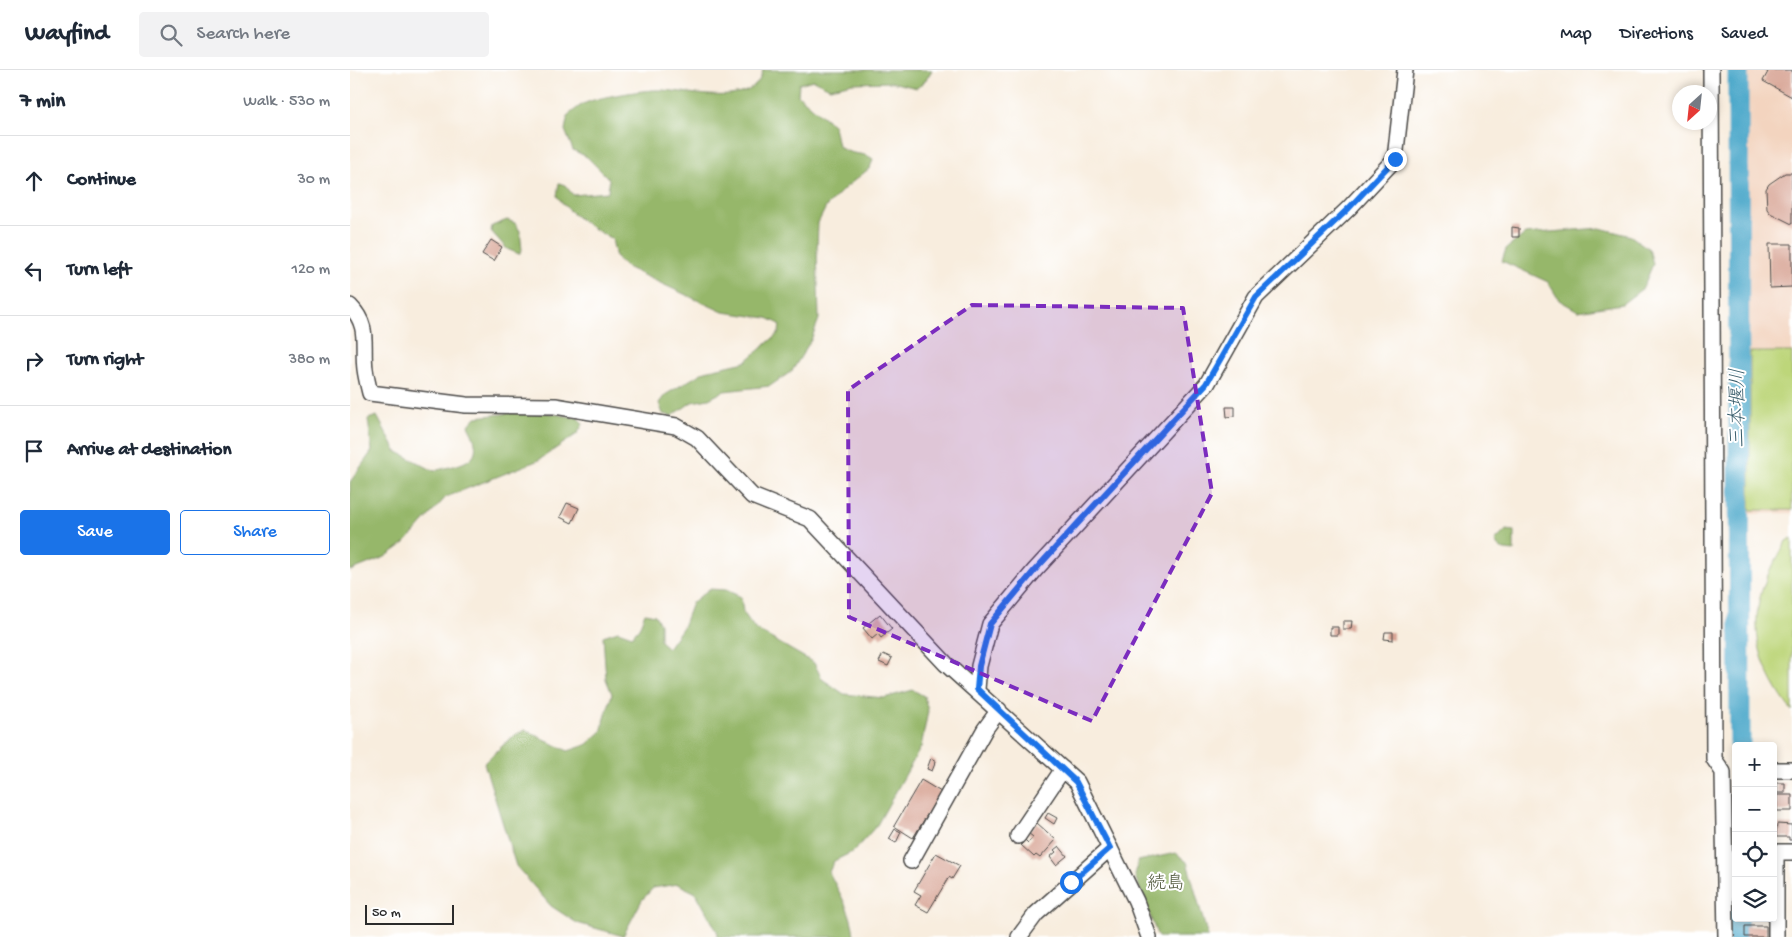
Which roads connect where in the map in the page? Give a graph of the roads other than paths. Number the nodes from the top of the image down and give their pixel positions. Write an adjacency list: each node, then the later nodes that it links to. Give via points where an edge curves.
1 (1405, 70): 4 (street, via 1395,159 1256,297 1206,384 1035,570 990,624 980,659)
2 (1711, 70): 9 (street, via 1714,759)
3 (350, 306): 4 (street, via 358,315 364,333 364,368 370,393 466,404 555,406 676,426 697,438 752,496 810,519 946,664)
4 (977, 689): 5 (street)
5 (999, 710): 6 (street); 13 (street, via 984,729)
6 (1063, 769): 10 (street); 11 (street, via 1076,782)
7 (1777, 770): 8 (street)
8 (1792, 770)
9 (1725, 773): 16 (street); 17 (street)
10 (1018, 836)
11 (1110, 848): 14 (street, via 1036,914); 15 (street, via 1136,901)
12 (1792, 852): 18 (street, via 1776,852)
13 (911, 862)
14 (1019, 937)
15 (1148, 937)
16 (1717, 937)
17 (1726, 937)
18 (1776, 937)

